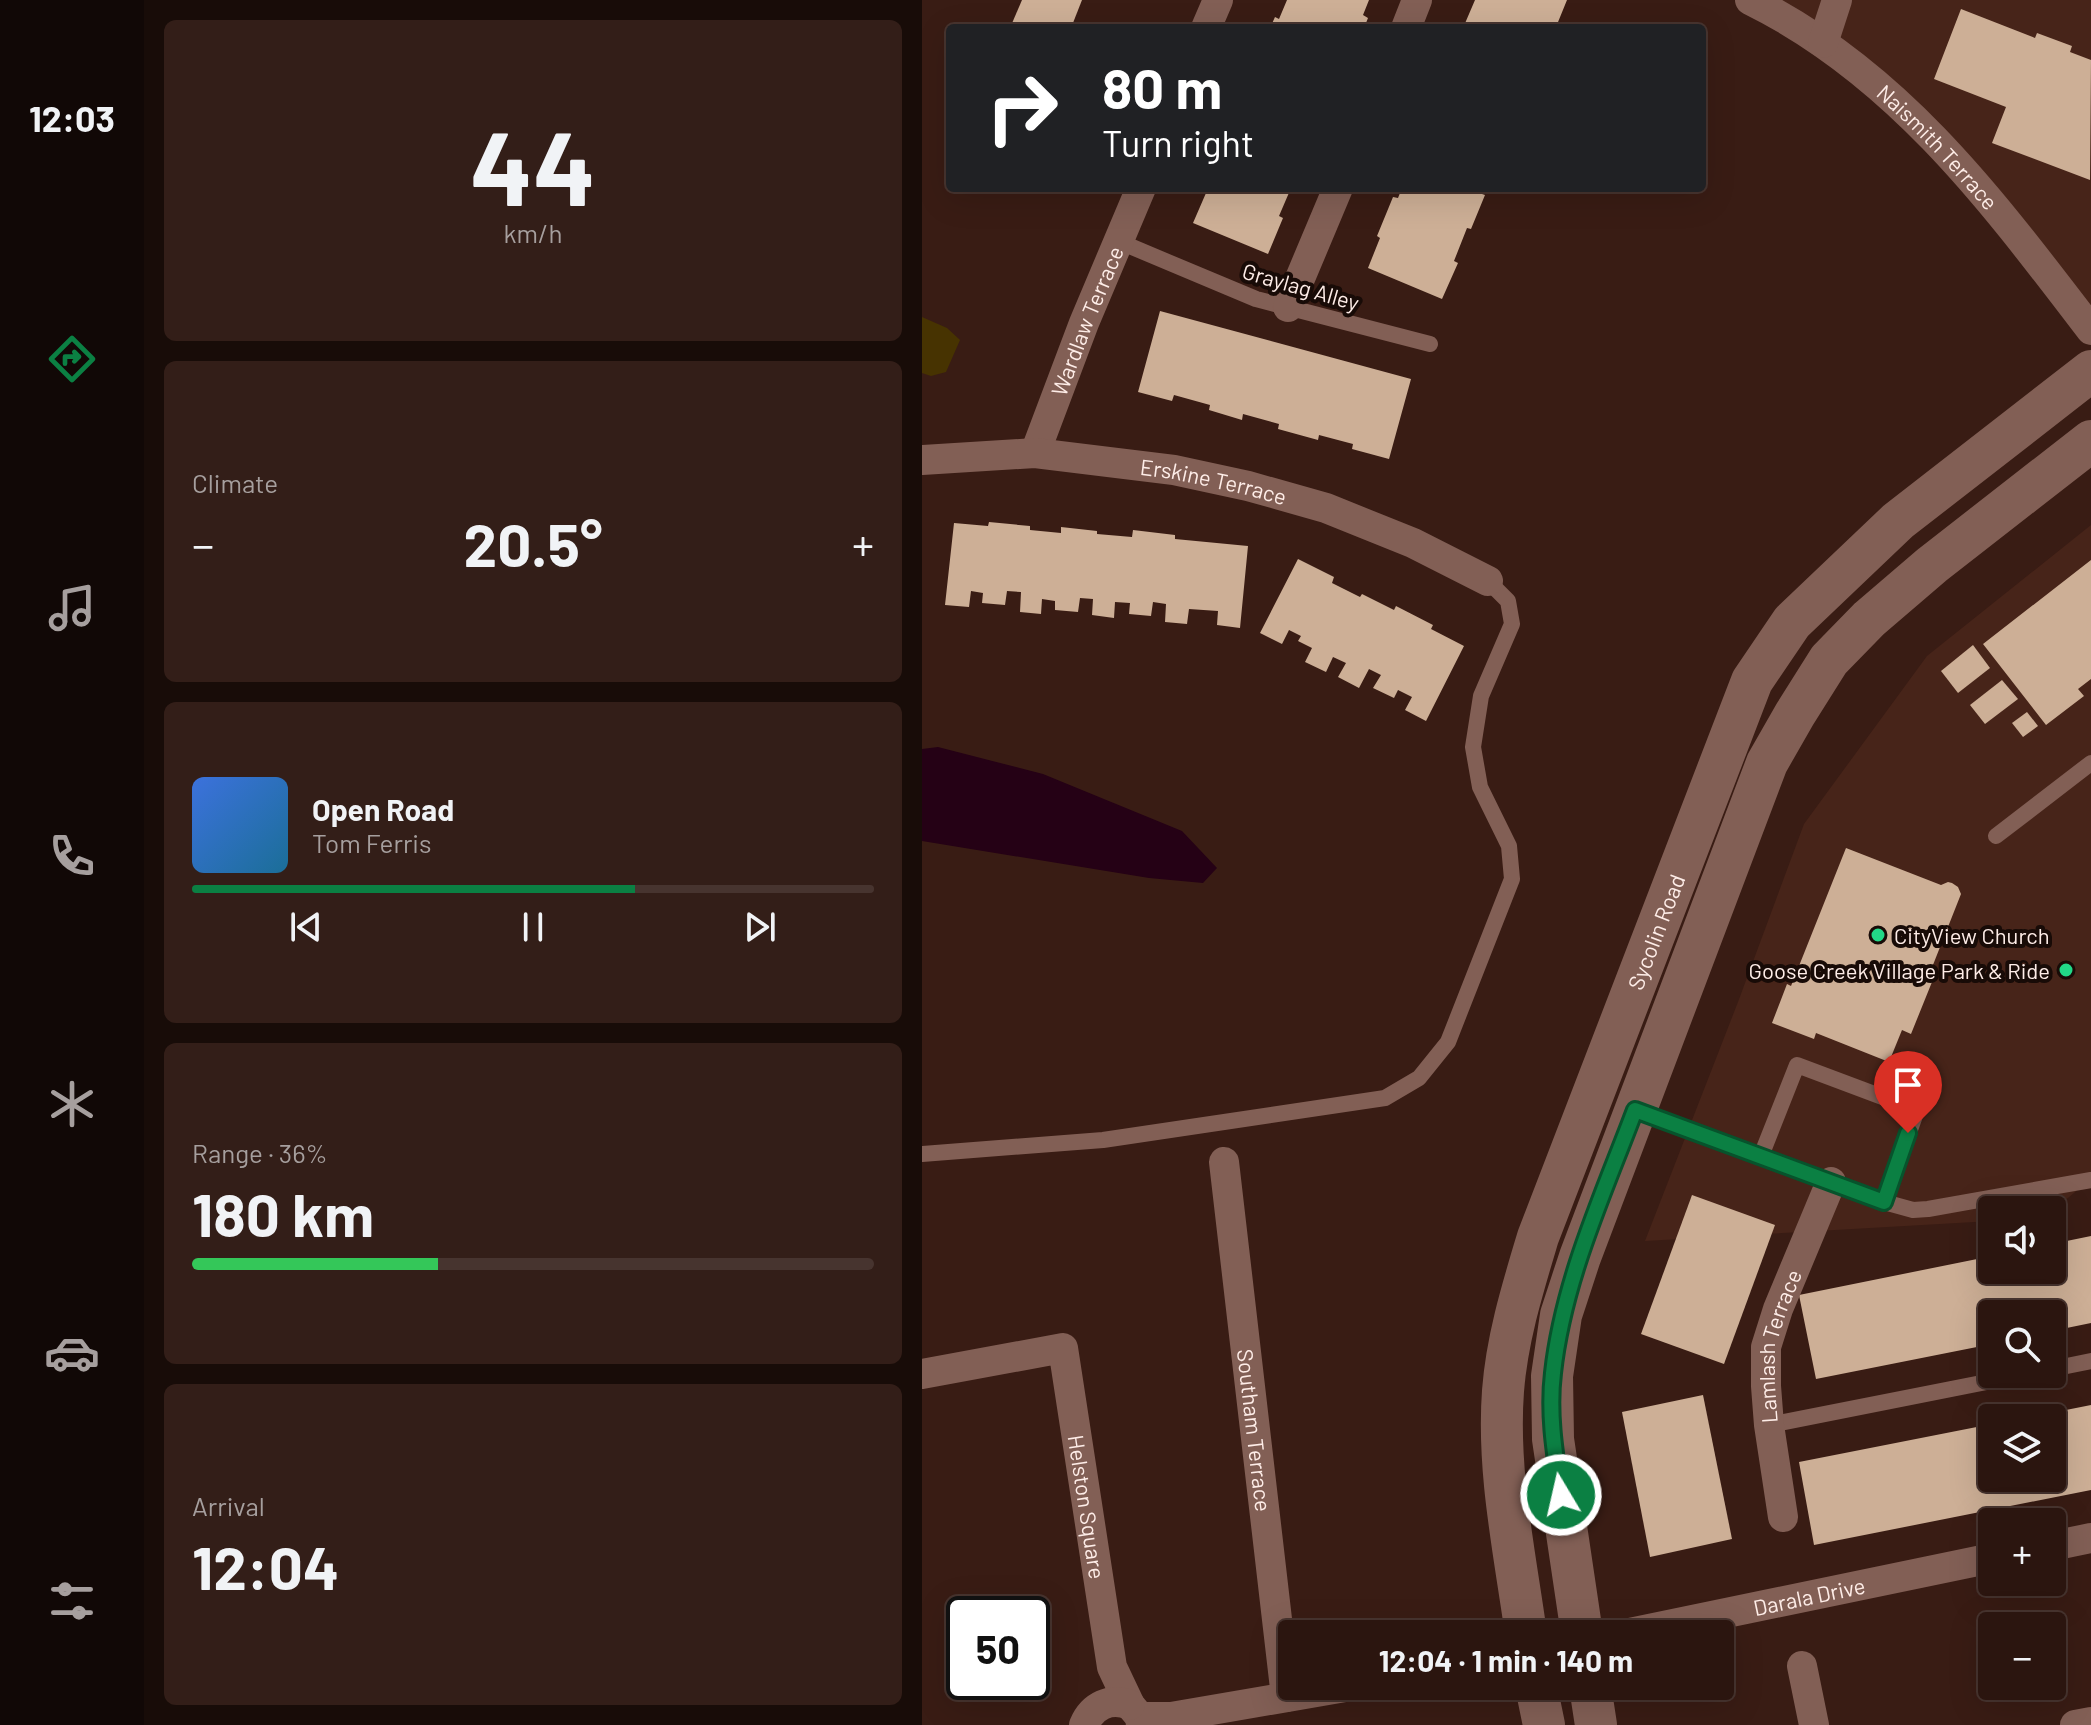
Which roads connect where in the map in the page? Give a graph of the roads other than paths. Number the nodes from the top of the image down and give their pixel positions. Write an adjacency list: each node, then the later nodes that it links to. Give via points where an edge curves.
1 (1218, 0): 5 (street)
2 (1417, 0): 6 (street)
3 (1750, 0): 7 (street, Naismith Terrace)
4 (1837, 0): 7 (street)
5 (1208, 24)
6 (1408, 24)
7 (1823, 43): 12 (street, Naismith Terrace, via 1922,125 2005,219)
8 (1139, 192): 10 (street, Wardlaw Terrace)
9 (1336, 192): 11 (street)
10 (1120, 242): 11 (lane, Graylag Alley, via 1256,299); 16 (street, Wardlaw Terrace)
11 (1288, 307): 13 (lane, Graylag Alley)
12 (2091, 330)
13 (1430, 344)
14 (2091, 371): 37 (main road, Sycolin Road, via 1898,521 1792,622 1752,681 1521,1291 1509,1341 1502,1447)
15 (2091, 441): 21 (main road, Sycolin Road, via 1932,565 1829,660 1767,763)
16 (1035, 453): 17 (street, Erskine Terrace); 18 (street, Erskine Terrace, via 1174,470 1326,508)
17 (922, 460)
18 (1488, 581): 22 (lane, via 1508,601 1512,624 1481,696 1473,747 1480,787 1509,846 1512,879 1448,1042 1419,1078 1385,1098 1103,1140)
19 (2091, 763): 20 (lane)
20 (1996, 836)
21 (1635, 1110): 23 (lane); 38 (main road, Sycolin Road, via 1561,1315 1552,1376 1553,1439)
22 (922, 1154)
23 (1761, 1156): 26 (lane); 27 (lane, via 1797,1065 1917,1110)
24 (1224, 1162): 40 (street, Southam Terrace)
25 (2091, 1180): 27 (lane, via 1928,1209)
26 (1831, 1182): 27 (lane); 32 (street, Lamlash Terrace, via 1766,1347)
27 (1884, 1202)
28 (2091, 1361): 29 (lane)
29 (2066, 1366)
30 (922, 1374): 45 (street, Helston Square, via 1063,1348 1112,1667)
31 (1978, 1384): 32 (lane)
32 (1769, 1425): 33 (street, Lamlash Terrace)
33 (1783, 1517)
34 (2091, 1538): 35 (street)
35 (2066, 1543)
36 (1978, 1561): 39 (street, Darala Drive)
37 (1524, 1620)
38 (1580, 1620)
39 (1693, 1620)
40 (1278, 1628)
41 (1802, 1666): 49 (street)
42 (1278, 1698): 45 (street)
43 (1539, 1700): 47 (main road)
44 (1592, 1700): 48 (main road)
45 (1133, 1717)
46 (2091, 1722): 50 (street)
47 (1544, 1725)
48 (1596, 1725)
49 (1814, 1725)
50 (2075, 1725)

